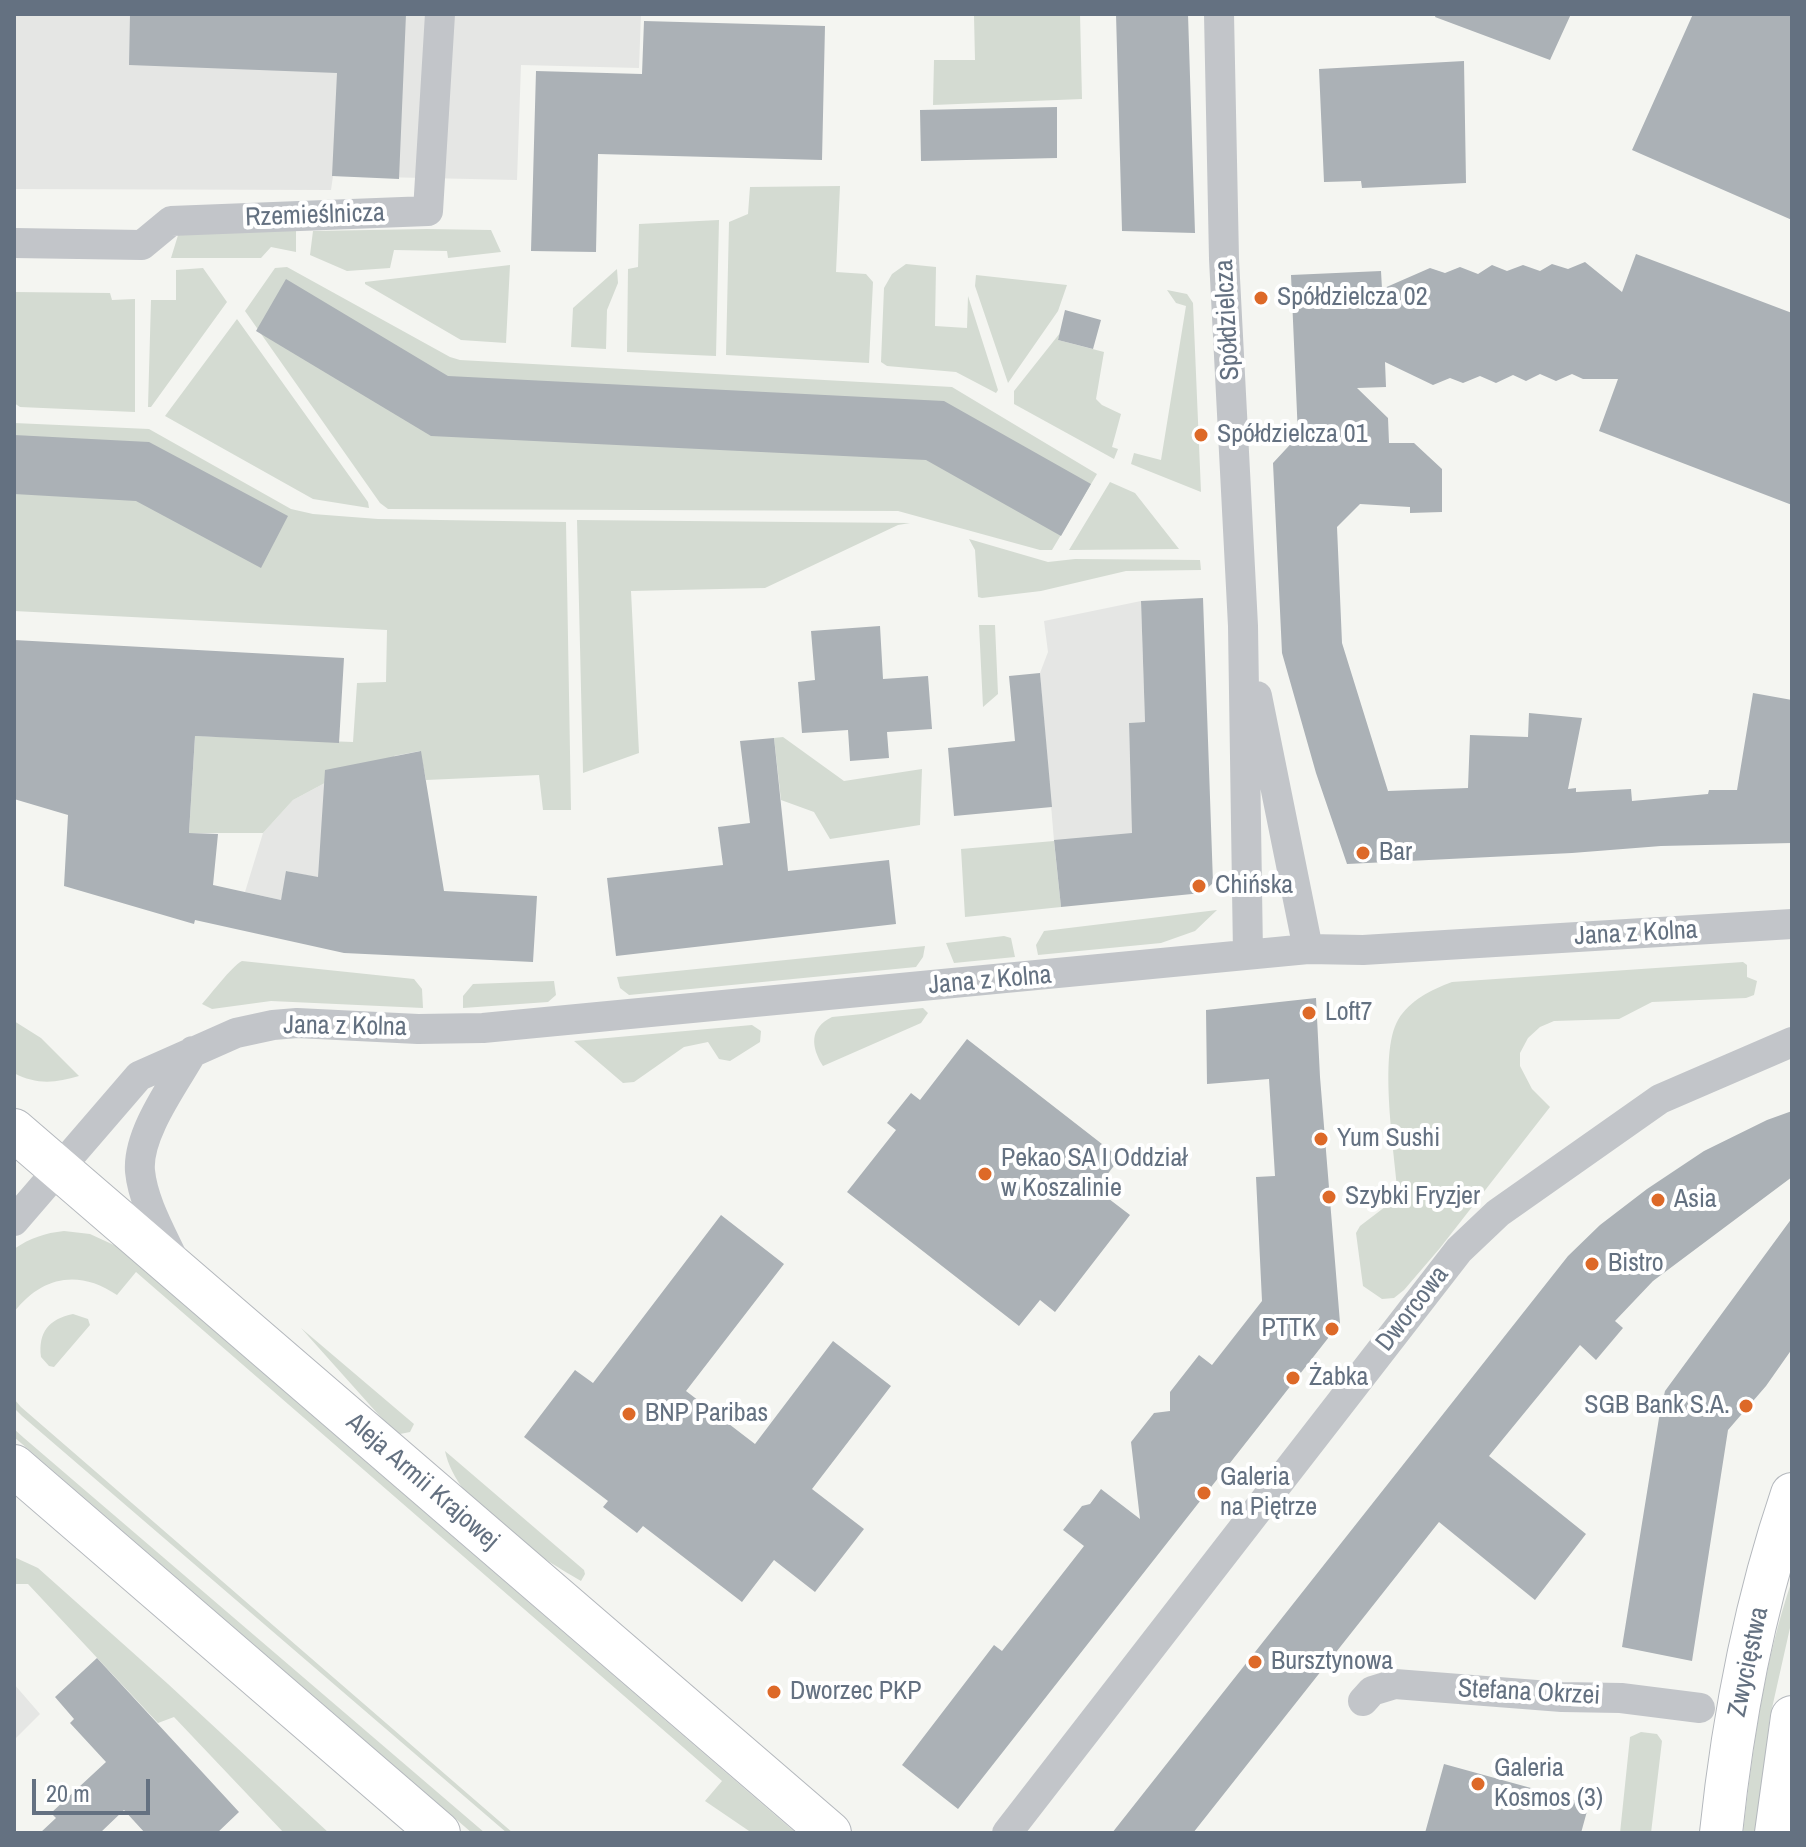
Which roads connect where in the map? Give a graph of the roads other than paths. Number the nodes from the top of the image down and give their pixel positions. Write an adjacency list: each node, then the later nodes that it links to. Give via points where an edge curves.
1 (440, 14): 3 (street, Rzemieślnicza, via 428,211 171,221 142,245)
2 (1219, 14): 4 (street, Spółdzielcza, via 1224,259)
3 (14, 243)
4 (1243, 626): 6 (street, Spółdzielcza); 7 (street, Spółdzielcza)
5 (1792, 924): 6 (street, Jana z Kolna)
6 (1308, 949): 7 (street, Jana z Kolna)
7 (1248, 954): 9 (street, Jana z Kolna, via 530,1024 418,1029 273,1025)
8 (1792, 1042): 21 (street, Dworcowa, via 1660,1099 1498,1213 1459,1250)
9 (193, 1051): 11 (street, Jana z Kolna, via 139,1076); 13 (street, via 153,1121 140,1171)
10 (14, 1130): 11 (street, Aleja Armii Krajowej)
11 (58, 1168): 12 (street, Jana z Kolna); 13 (street, Aleja Armii Krajowej)
12 (14, 1221)
13 (181, 1275): 20 (street, Aleja Armii Krajowej)
14 (14, 1466): 19 (street)
15 (1792, 1494): 22 (street, Zwycięstwa, via 1737,1712)
16 (1363, 1701): 17 (street, Stefana Okrzei, via 1372,1691 1395,1684)
17 (1700, 1708)
18 (1792, 1717): 23 (street, Zwycięstwa)
19 (439, 1833)
20 (830, 1833)
21 (1007, 1833)
22 (1721, 1833)
23 (1776, 1833)

